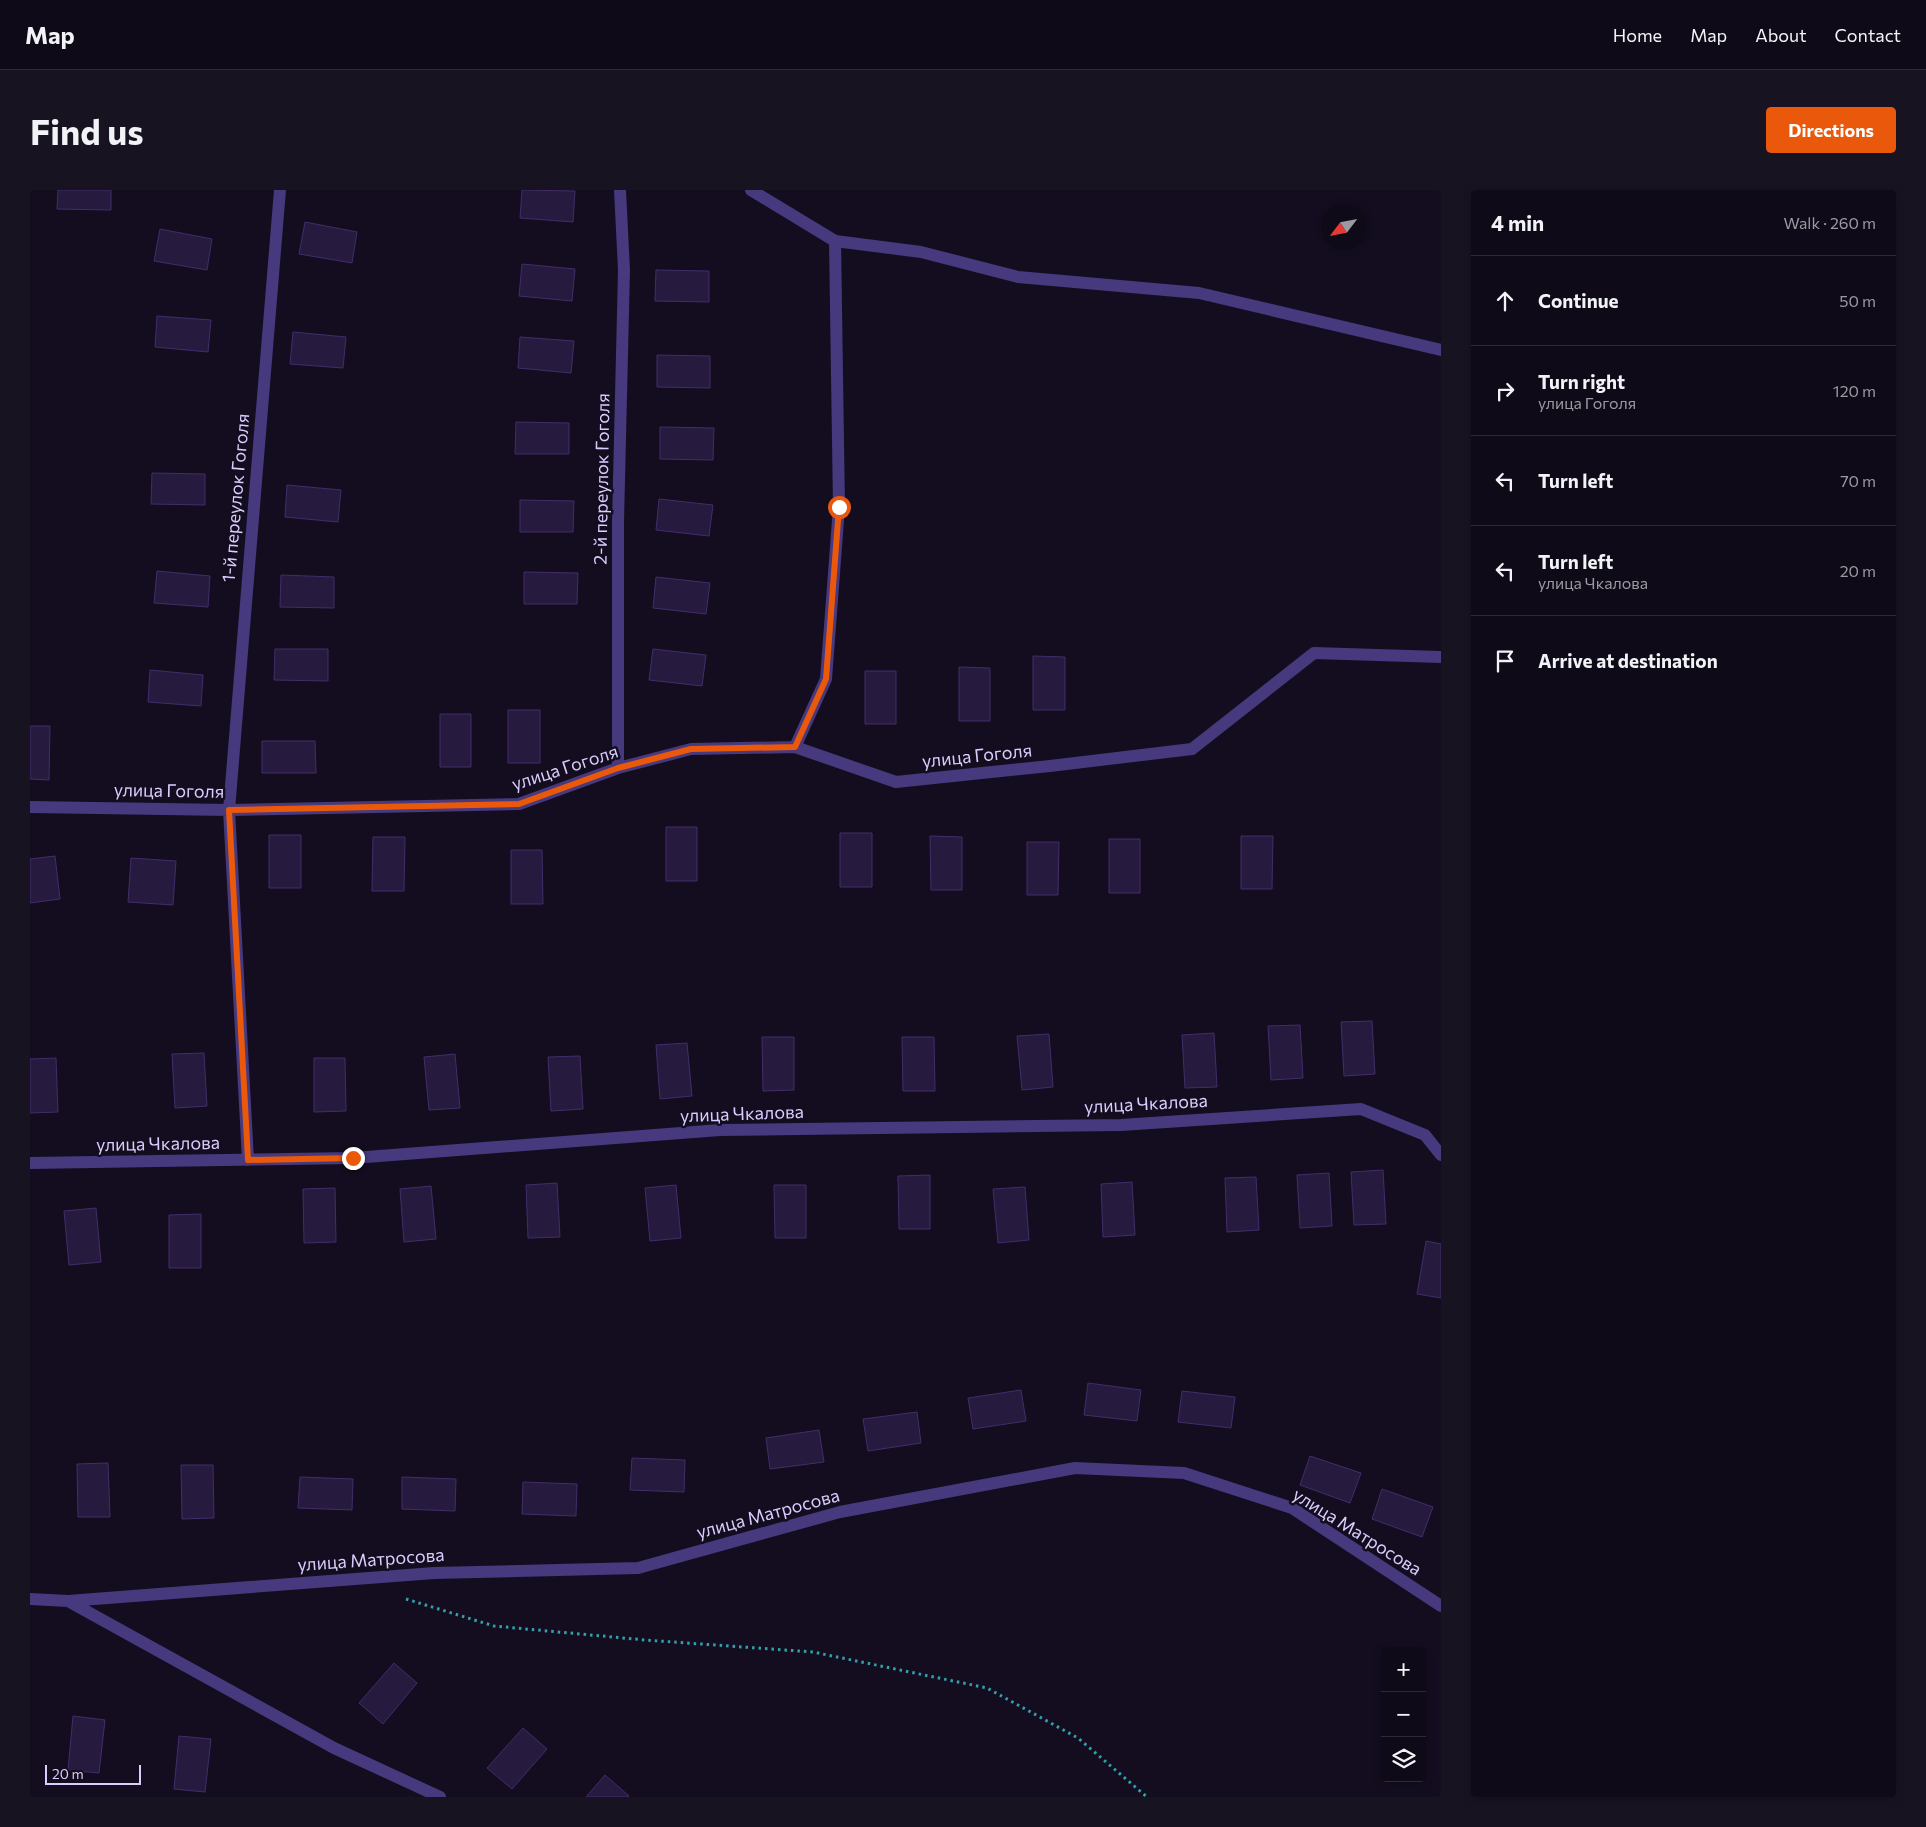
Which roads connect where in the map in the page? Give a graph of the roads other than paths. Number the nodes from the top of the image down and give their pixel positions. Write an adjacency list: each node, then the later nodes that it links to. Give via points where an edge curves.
1 (280, 190): 10 (street, 1-й переулок Гоголя)
2 (620, 190): 8 (street, 2-й переулок Гоголя, via 624,270 618,522)
3 (751, 190): 4 (street)
4 (835, 241): 5 (street, via 921,252 1018,276 1198,293); 7 (street, via 839,507 827,669 826,679)
5 (1441, 350)
6 (1441, 657): 7 (street, улица Гоголя, via 1314,653 1192,749 896,782)
7 (795, 747): 8 (street, улица Гоголя, via 691,749)
8 (618, 768): 10 (street, улица Гоголя, via 519,804)
9 (30, 807): 10 (street, улица Гоголя)
10 (229, 810): 12 (street, 1-й переулок Гоголя)
11 (1441, 1155): 12 (street, улица Чкалова, via 1425,1135 1361,1109 1121,1125 720,1130 353,1158)
12 (248, 1160): 13 (street, улица Чкалова)
13 (30, 1163)
14 (30, 1600): 15 (street, улица Матросова)
15 (68, 1601): 16 (street, улица Матросова, via 434,1573 638,1568 840,1512 1075,1468 1184,1473 1292,1508); 17 (street, улица Матросова, via 334,1748)
16 (1441, 1606)
17 (440, 1797)

